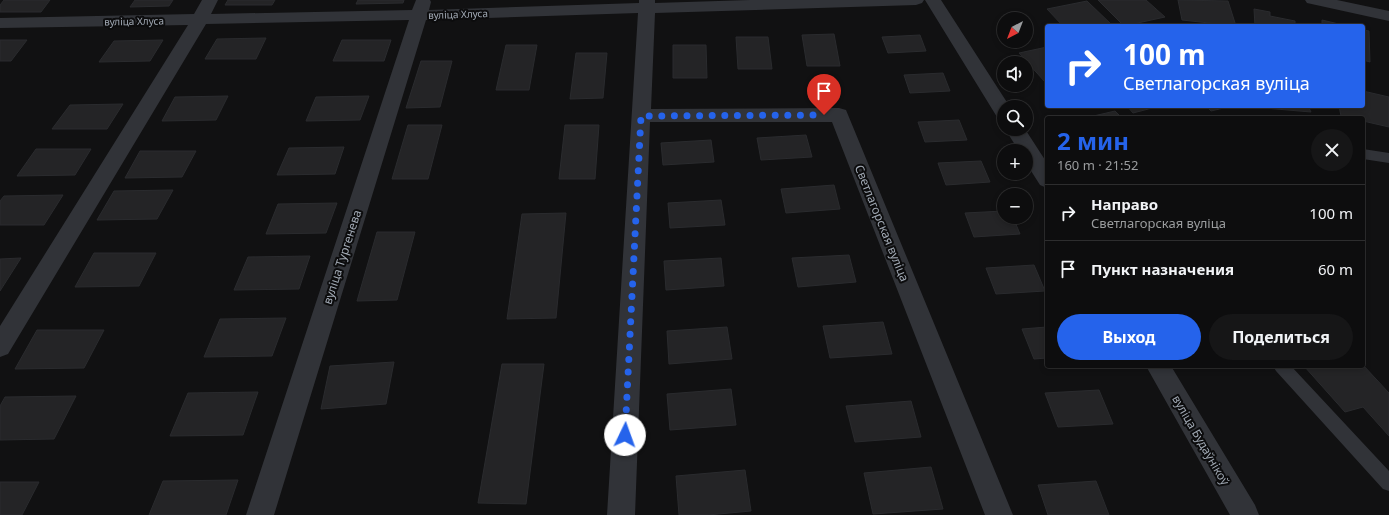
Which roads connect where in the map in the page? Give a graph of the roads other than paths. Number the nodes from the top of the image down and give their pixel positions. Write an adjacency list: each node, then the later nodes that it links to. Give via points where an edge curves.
1 (210, 0): 8 (street)
2 (916, 0): 5 (street, вуліца Хлуса)
3 (933, 0): 10 (street)
4 (1313, 0): 7 (street)
5 (647, 4): 6 (street, вуліца Хлуса); 11 (street)
6 (421, 8): 8 (street, вуліца Хлуса); 20 (street, вуліца Тургенева)
7 (1389, 16)
8 (199, 21): 9 (street, вуліца Хлуса); 16 (street)
9 (0, 23)
10 (997, 101)
11 (641, 116): 21 (street); 22 (street, Светлагорская вуліца, via 839,115)
12 (1019, 136): 15 (street)
13 (1365, 154): 14 (lane)
14 (1389, 158)
15 (1045, 177)
16 (0, 347)
17 (1159, 368): 23 (street, вуліца Будаўнікоў)
18 (1283, 368): 19 (lane)
19 (1389, 483)
20 (260, 515)
21 (621, 515)
22 (999, 515)
23 (1245, 515)

